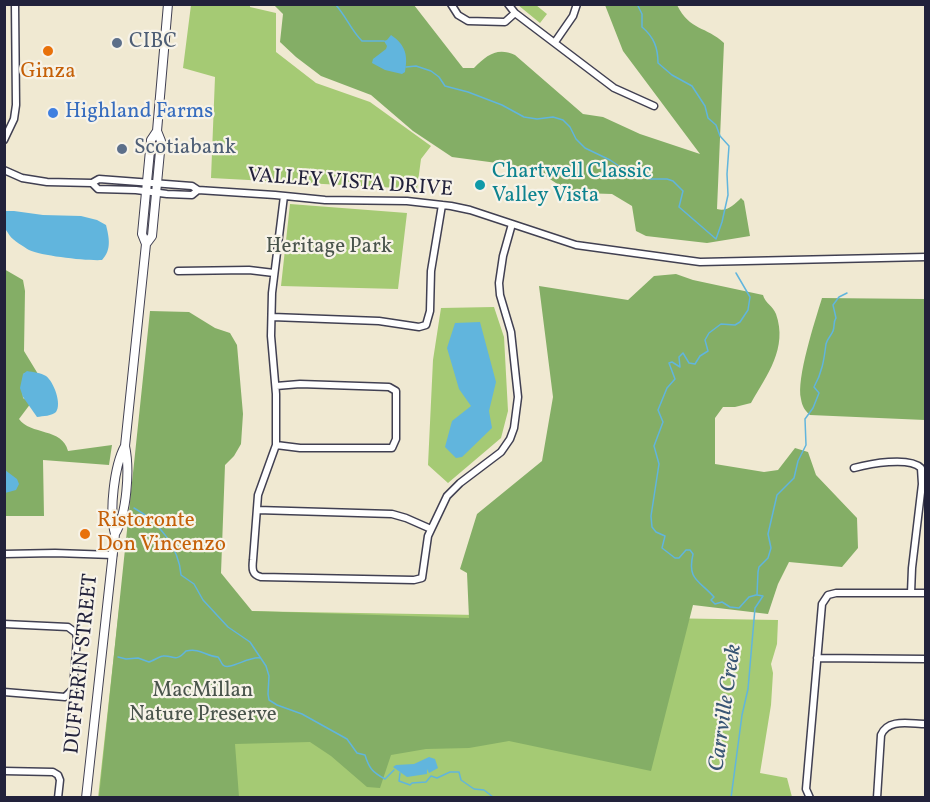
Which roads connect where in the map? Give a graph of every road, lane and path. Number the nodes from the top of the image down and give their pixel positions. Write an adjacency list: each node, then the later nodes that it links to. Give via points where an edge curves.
1 (15, 4): 10 (street, via 16,105)
2 (168, 4): 9 (main road, DUFFERIN STREET)
3 (451, 4): 6 (street, via 468,21 505,22)
4 (508, 4): 6 (street)
5 (577, 4): 7 (street)
6 (515, 13): 7 (street)
7 (555, 42): 8 (street, via 615,88)
8 (654, 106)
9 (157, 131): 12 (main road, DUFFERIN STREET, via 152,140); 14 (main road, DUFFERIN STREET, via 161,141)
10 (4, 140)
11 (4, 170): 13 (street, via 38,181)
12 (147, 182): 13 (street, VALLEY VISTA DRIVE, via 99,179); 14 (street, VALLEY VISTA DRIVE); 16 (main road, DUFFERIN STREET)
13 (92, 183): 16 (street, VALLEY VISTA DRIVE, via 98,189)
14 (157, 183): 15 (street, VALLEY VISTA DRIVE); 17 (main road, DUFFERIN STREET)
15 (198, 190): 17 (street, VALLEY VISTA DRIVE, via 192,195); 18 (street, VALLEY VISTA DRIVE)
16 (146, 191): 17 (street, VALLEY VISTA DRIVE); 21 (main road, DUFFERIN STREET, via 142,234)
17 (156, 193): 21 (main road, DUFFERIN STREET, via 152,236)
18 (284, 196): 19 (street, VALLEY VISTA DRIVE); 24 (street)
19 (442, 205): 20 (street, VALLEY VISTA DRIVE); 25 (street, via 426,325)
20 (512, 224): 22 (street, VALLEY VISTA DRIVE, via 582,246 700,262); 30 (street, via 499,283 511,332 518,398 514,428 501,452 451,491)
21 (146, 244): 32 (main road, DUFFERIN STREET, via 125,446 128,460 121,523)
22 (926, 256)
23 (178, 271): 24 (street)
24 (274, 273): 25 (street)
25 (272, 317): 26 (street)
26 (276, 386): 27 (street); 27 (street, via 389,387 396,391 396,438 392,448)
27 (276, 445): 29 (street, via 261,482)
28 (854, 468): 33 (street, via 910,462 921,468)
29 (257, 510): 30 (street, via 392,514); 30 (street, via 253,571 261,577 419,580 424,574 425,548)
30 (431, 529)
31 (4, 554): 32 (street)
32 (112, 555): 42 (main road, DUFFERIN STREET)
33 (911, 593): 34 (street); 36 (street, via 828,595 822,604)
34 (926, 593)
35 (4, 624): 38 (street, via 68,627 77,638 73,689 65,698)
36 (817, 658): 37 (street); 43 (street, via 806,789)
37 (926, 659)
38 (4, 692)
39 (926, 724): 44 (street, via 893,723 883,729)
40 (4, 771): 41 (street, via 53,772 60,780)
41 (58, 798)
42 (86, 798)
43 (810, 798)
44 (877, 798)

